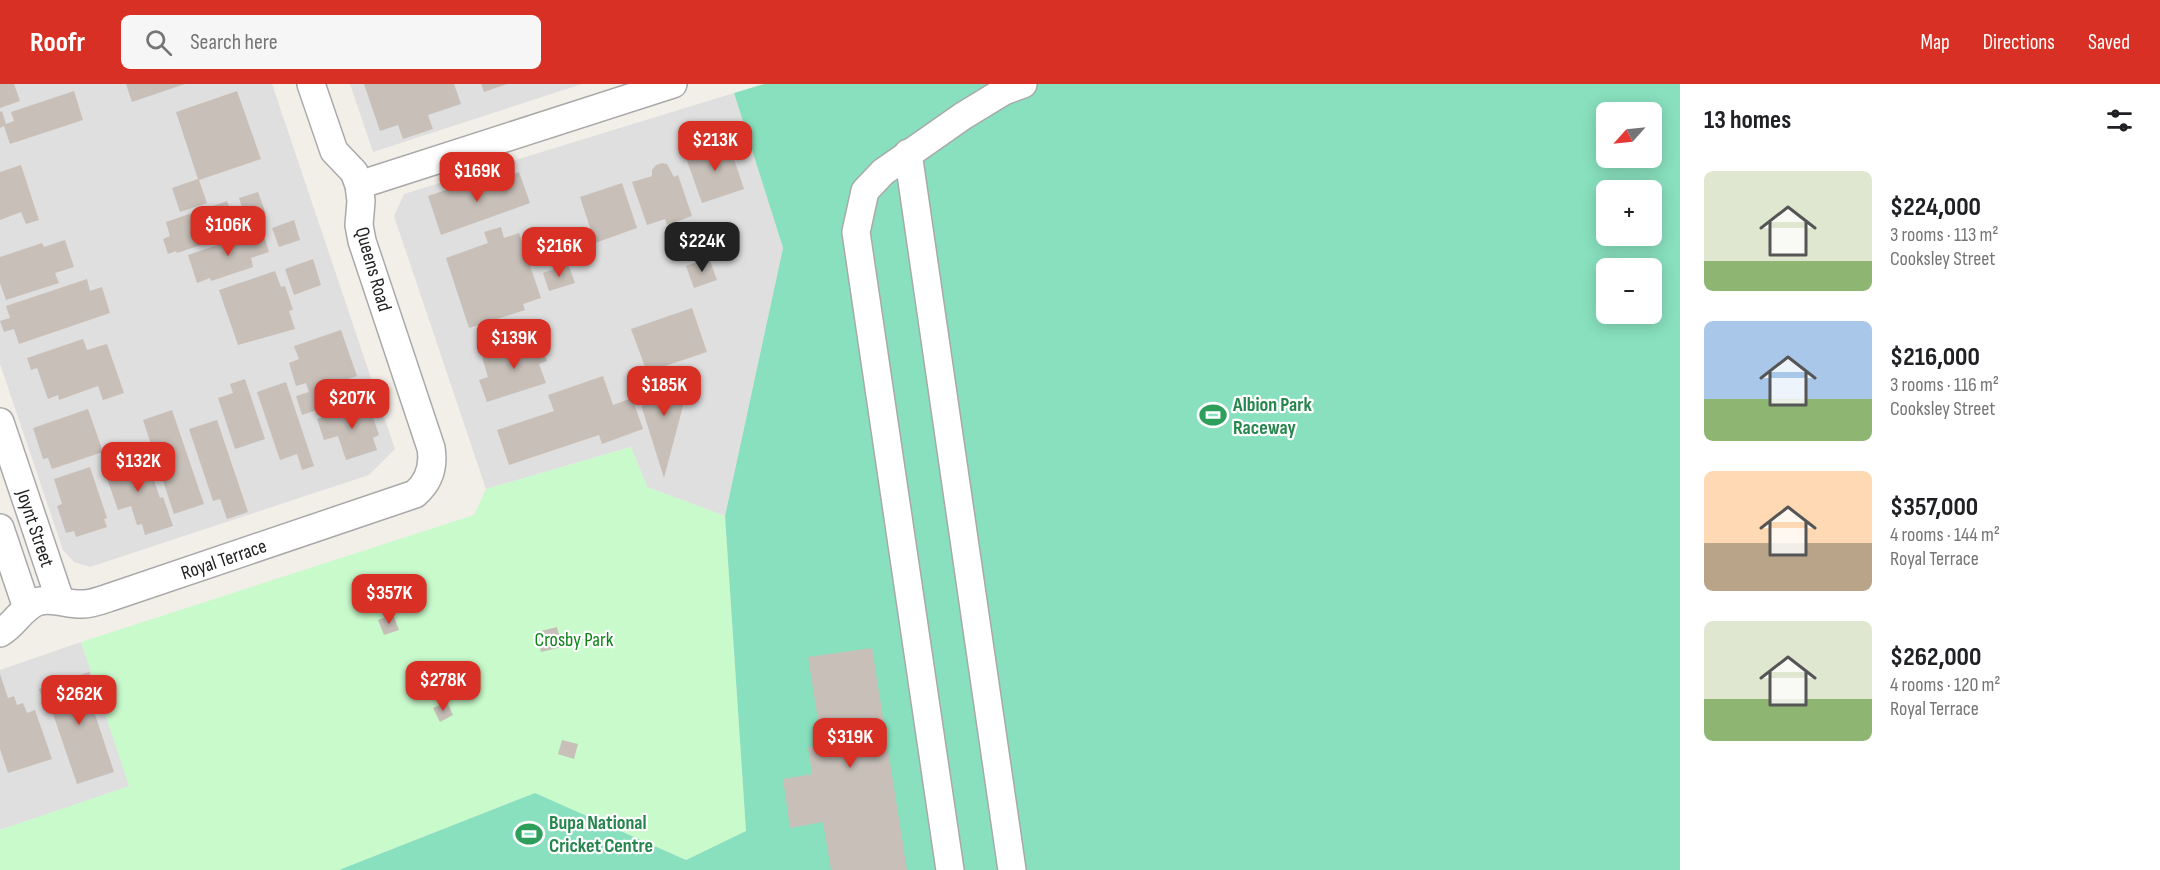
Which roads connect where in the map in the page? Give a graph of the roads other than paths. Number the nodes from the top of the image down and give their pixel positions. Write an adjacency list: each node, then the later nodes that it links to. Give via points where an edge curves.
1 (311, 84): 5 (street, via 334,151 354,172)
2 (673, 84): 5 (street)
3 (1023, 84): 4 (street, via 1004,91)
4 (908, 153): 12 (street, via 865,191 855,232); 13 (street)
5 (360, 185): 7 (street, Queens Road, via 362,241)
6 (0, 422): 9 (street, Joynt Street)
7 (433, 459): 9 (street, Royal Terrace, via 428,479 415,494 111,597 81,604)
8 (0, 528): 10 (street, Joynt Street)
9 (60, 600): 10 (street, Royal Terrace, via 40,601)
10 (27, 608): 11 (street, Royal Terrace)
11 (0, 633)
12 (950, 870)
13 (1012, 870)

